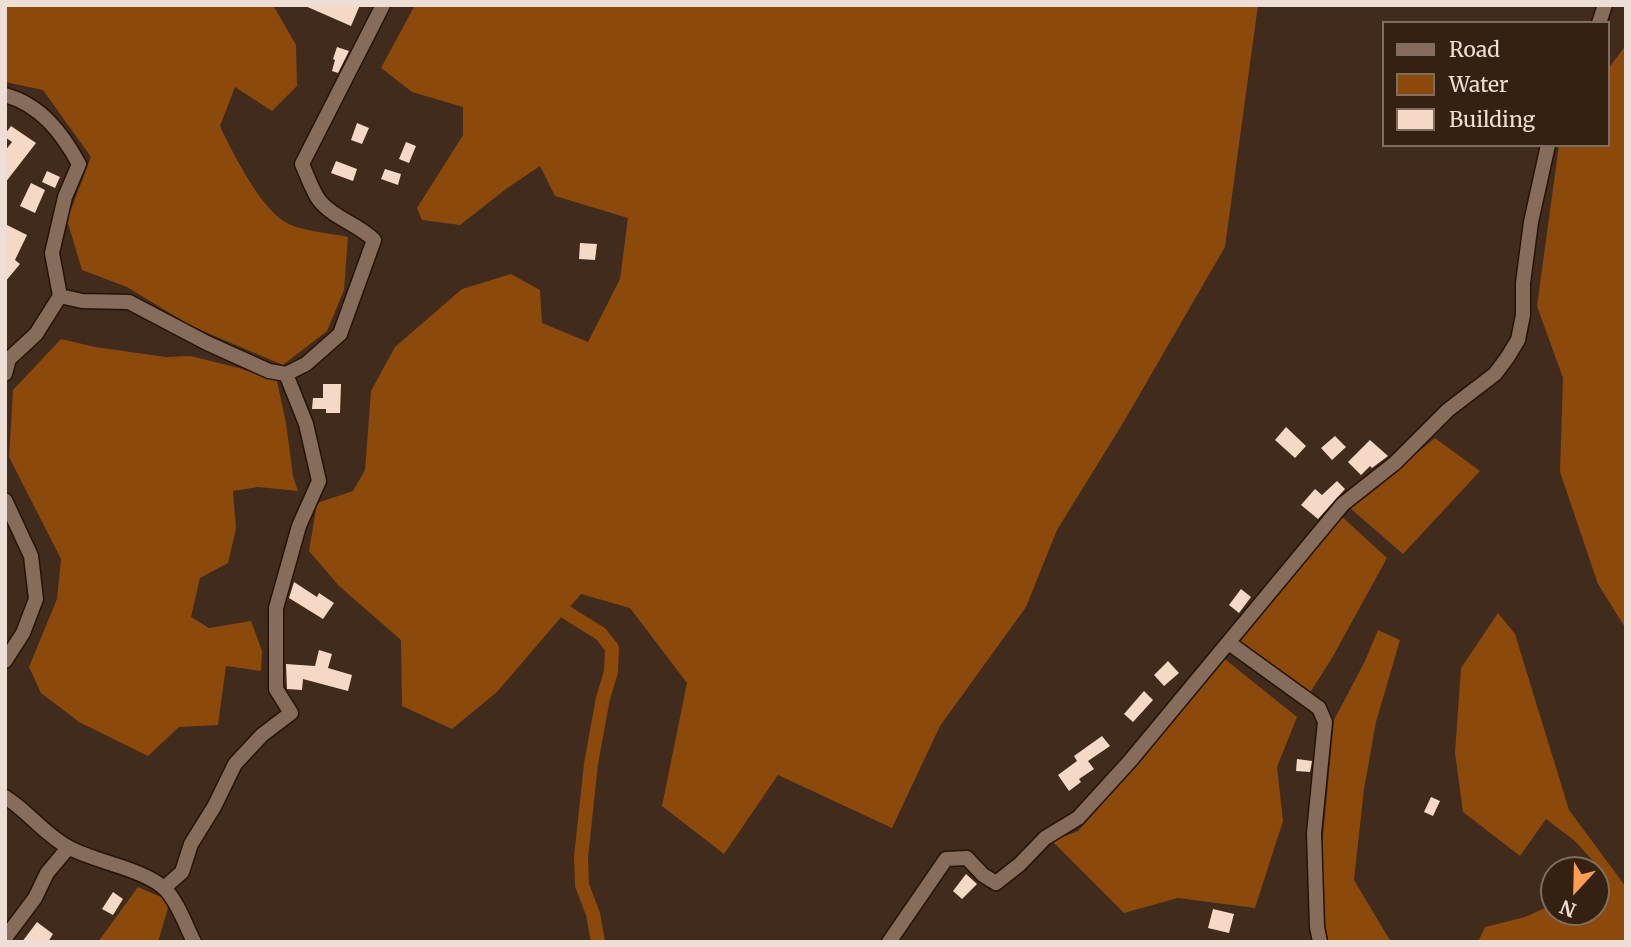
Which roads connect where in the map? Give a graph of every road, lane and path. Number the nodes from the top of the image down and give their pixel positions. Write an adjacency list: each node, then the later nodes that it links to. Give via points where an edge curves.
1 (383, 5): 6 (street, via 302,164 319,200 374,240 340,334 306,364)
2 (5, 95): 4 (street, via 23,101 62,135 79,164 65,197 52,253)
3 (1548, 147): 8 (street, via 1531,222 1523,315 1518,340 1507,358 1495,374 1343,504)
4 (60, 296): 5 (street, via 36,334 9,359); 6 (street, via 129,302 207,343)
5 (5, 374)
6 (286, 374): 12 (street, via 306,424 319,481 299,526 276,608 276,689 291,713 235,764 191,844 182,873)
7 (5, 500): 9 (street, via 31,556 36,599 23,633)
8 (1229, 643): 15 (street, via 1078,818 1045,838 996,883 967,858 946,859); 16 (street, via 1319,708 1325,722 1314,833)
9 (5, 661)
10 (5, 797): 11 (street)
11 (68, 848): 12 (street); 13 (street)
12 (164, 888): 14 (street)
13 (5, 938)
14 (194, 942)
15 (889, 942)
16 (1320, 942)

